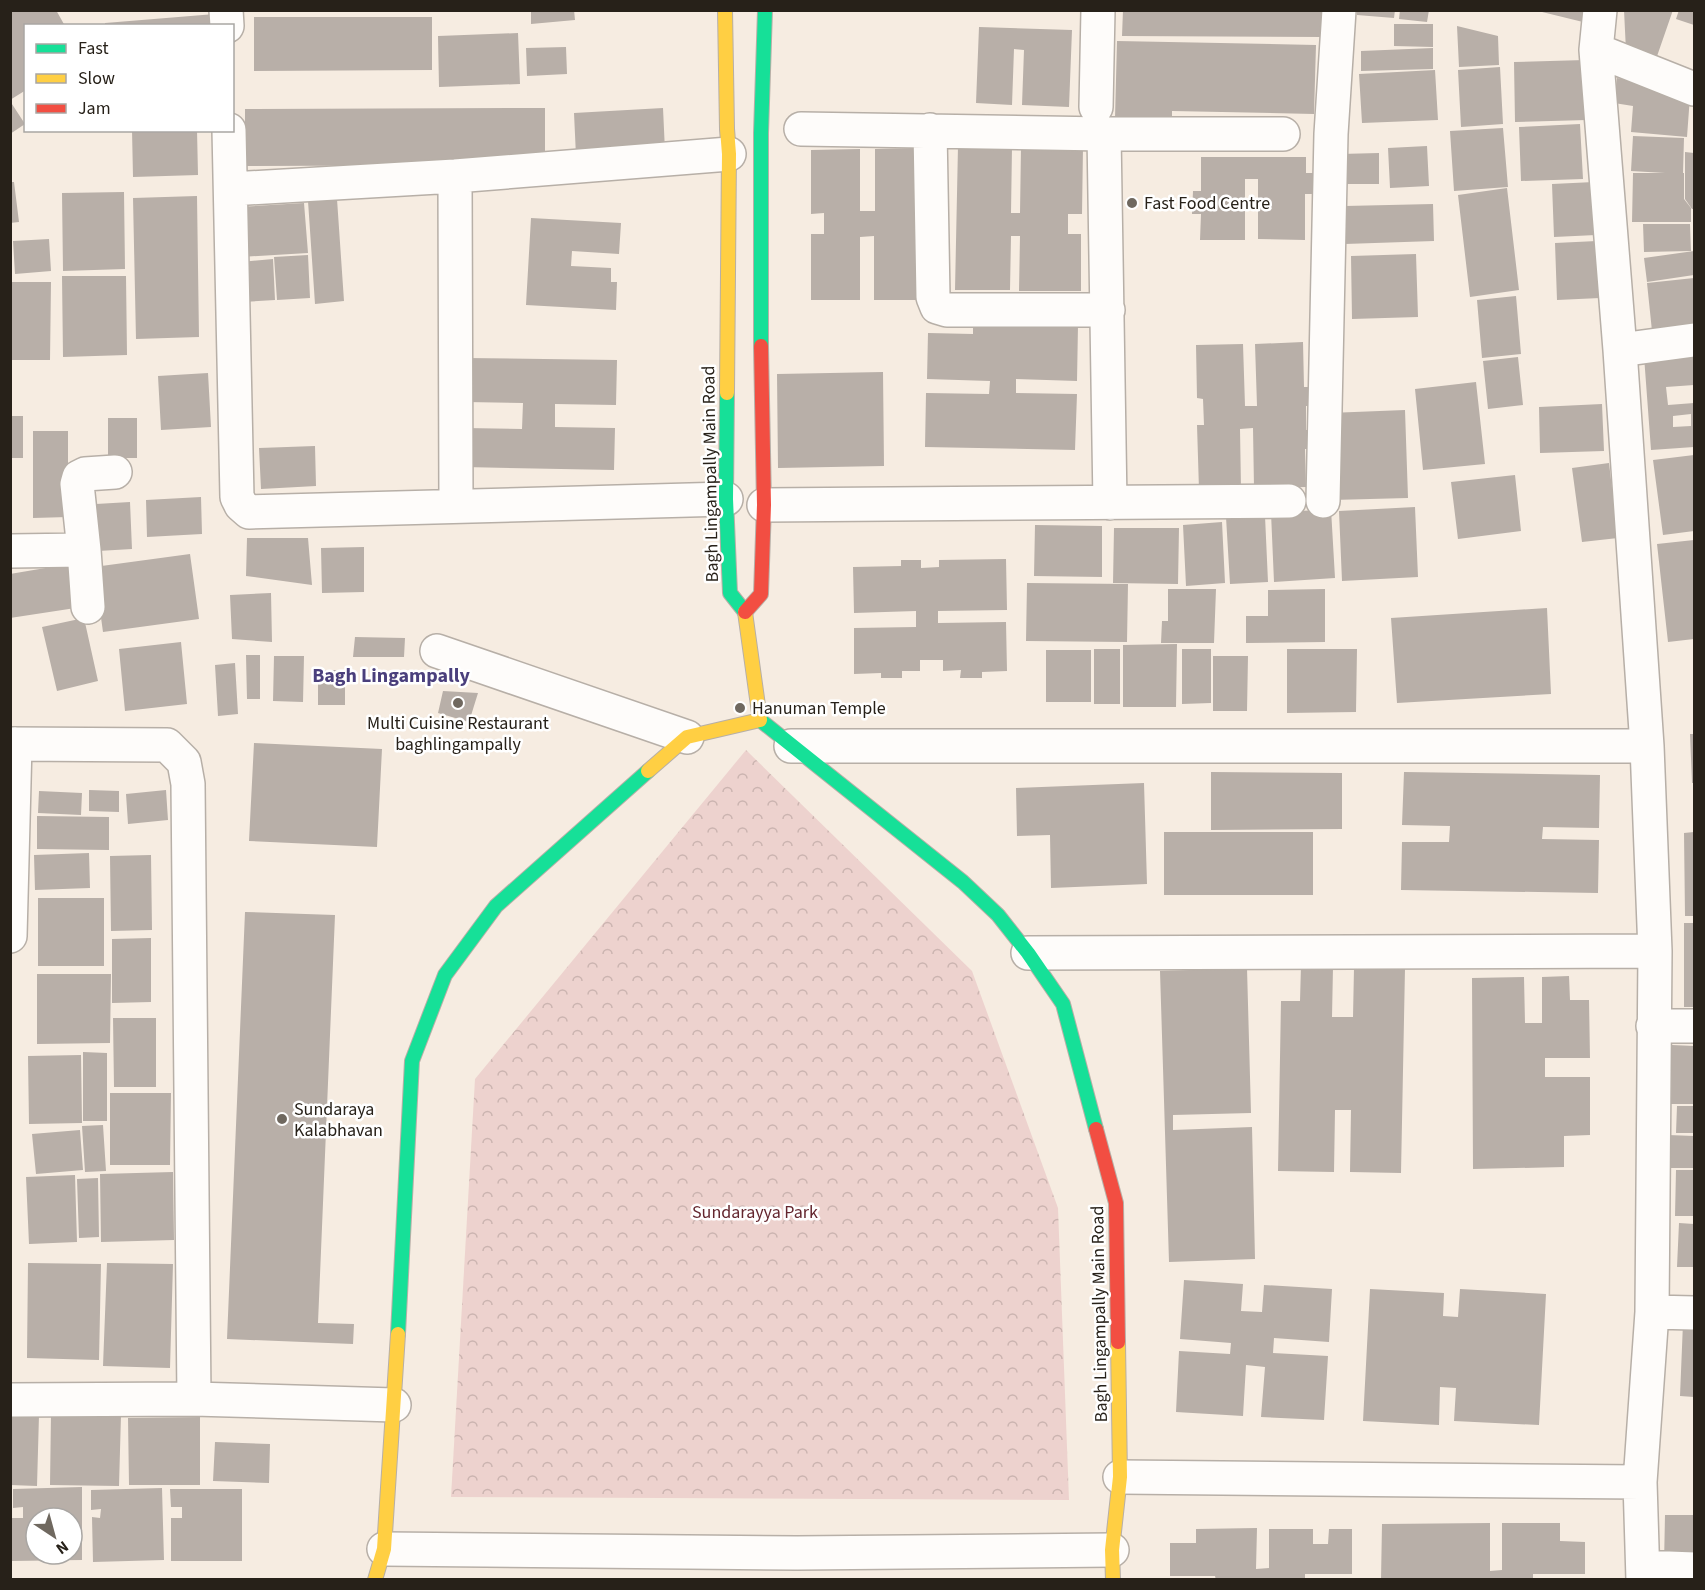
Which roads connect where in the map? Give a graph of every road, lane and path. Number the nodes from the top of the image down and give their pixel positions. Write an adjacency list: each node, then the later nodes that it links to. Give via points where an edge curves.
1 (725, 10): 13 (street, Bagh Lingampally Main Road)
2 (765, 10): 24 (street, via 760,310)
3 (1098, 10): 8 (street)
4 (1339, 10): 22 (street, via 1331,134)
5 (1600, 10): 6 (street)
6 (1596, 50): 7 (street); 18 (street)
7 (1695, 89)
8 (1100, 120): 10 (street); 12 (street); 16 (street)
9 (801, 129): 10 (street)
10 (930, 130): 16 (street, via 933,297 937,307)
11 (229, 132): 15 (street)
12 (1283, 134)
13 (729, 154): 14 (street); 20 (street, Bagh Lingampally Main Road)
14 (456, 176): 15 (street); 25 (street)
15 (231, 189): 25 (street, via 237,497 241,505 256,513)
16 (1108, 310): 23 (street)
17 (1695, 340): 18 (street)
18 (1620, 350): 35 (street)
19 (115, 472): 26 (street, via 79,477)
20 (726, 499): 25 (street); 29 (street, Bagh Lingampally Main Road, via 730,593)
21 (1288, 501): 23 (street)
22 (1323, 501)
23 (1110, 503): 24 (street)
24 (764, 505): 29 (street, via 761,594)
25 (456, 506)
26 (84, 550): 27 (street); 28 (street)
27 (10, 551)
28 (88, 607)
29 (745, 612): 31 (street)
30 (437, 651): 32 (street)
31 (760, 720): 32 (street); 34 (street, Bagh Lingampally Main Road)
32 (687, 737): 45 (street, via 496,906 445,975 412,1061)
33 (13, 744): 36 (street); 43 (street, via 167,745 184,762 188,784)
34 (790, 746): 35 (street); 38 (street, Bagh Lingampally Main Road, via 963,882 998,915)
35 (1647, 746): 37 (street)
36 (10, 936)
37 (1655, 951): 38 (street); 39 (street)
38 (1028, 953): 46 (street, Bagh Lingampally Main Road, via 1063,1004 1116,1203)
39 (1653, 1026): 40 (street); 41 (street)
40 (1695, 1026)
41 (1652, 1312): 42 (street); 47 (street)
42 (1695, 1313)
43 (194, 1399): 44 (street); 45 (street)
44 (10, 1400)
45 (394, 1405): 48 (street)
46 (1120, 1477): 47 (street); 49 (street, Bagh Lingampally Main Road)
47 (1640, 1482): 52 (street)
48 (387, 1559): 50 (street); 53 (street)
49 (1113, 1565): 50 (street)
50 (796, 1566)
51 (1695, 1569): 52 (street)
52 (1643, 1573)
53 (375, 1580)

